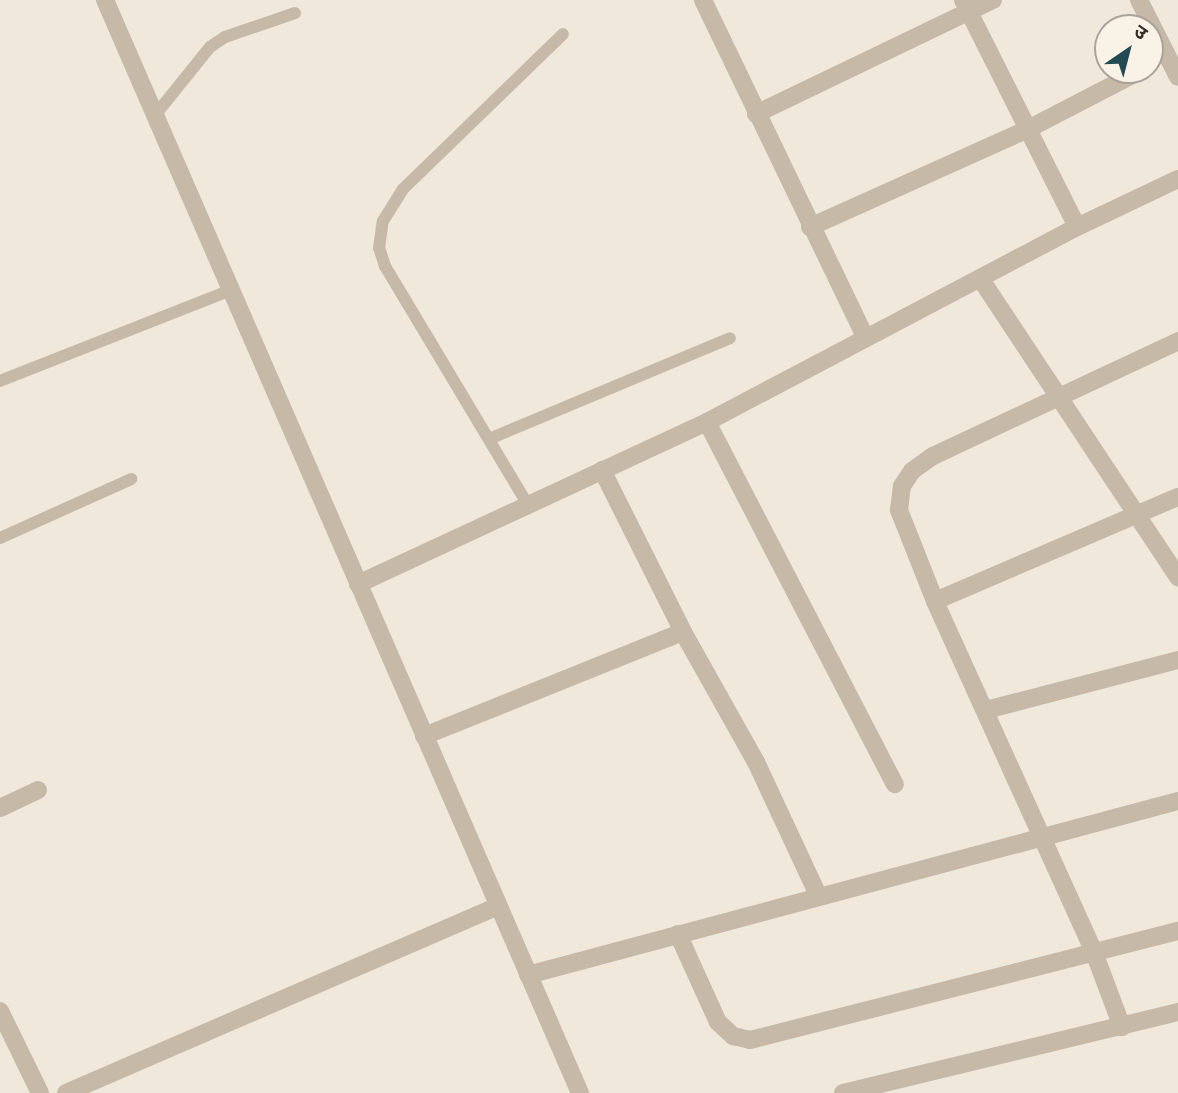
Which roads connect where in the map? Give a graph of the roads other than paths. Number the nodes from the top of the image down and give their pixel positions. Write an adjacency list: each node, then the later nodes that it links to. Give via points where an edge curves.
1 (105, 0): 10 (street)
2 (703, 0): 11 (street)
3 (993, 0): 4 (street)
4 (966, 6): 11 (street); 12 (street)
5 (295, 13): 10 (lane, via 225,37 210,47)
6 (563, 34): 24 (lane, via 402,190 383,221 379,248 386,267)
7 (1164, 58): 8 (street)
8 (1178, 78)
9 (1115, 84): 12 (street)
10 (156, 114): 17 (street)
11 (756, 114): 14 (street)
12 (1030, 128): 14 (street); 15 (street)
13 (1178, 179): 15 (street)
14 (810, 227): 19 (street)
15 (1077, 227): 16 (street)
16 (980, 278): 19 (street); 22 (street)
17 (232, 290): 21 (lane); 32 (street)
18 (730, 338): 24 (lane)
19 (866, 338): 23 (street)
20 (1178, 341): 22 (street)
21 (0, 381)
22 (1060, 400): 29 (street); 33 (street, via 933,456 912,471 902,486 900,510)
23 (707, 422): 25 (street); 38 (street)
24 (489, 439): 28 (lane)
25 (601, 470): 28 (street); 34 (street)
26 (131, 479): 30 (lane)
27 (1178, 497): 29 (street)
28 (528, 505): 32 (street)
29 (1139, 517): 31 (street); 33 (street)
30 (0, 538)
31 (1178, 577)
32 (358, 584): 37 (street)
33 (935, 601): 36 (street)
34 (683, 632): 37 (street); 43 (street, via 756,762)
35 (1178, 660): 36 (street)
36 (986, 710): 42 (street)
37 (424, 736): 44 (street)
38 (895, 784)
39 (38, 790): 41 (street)
40 (1178, 801): 42 (street)
41 (0, 808)
42 (1042, 838): 43 (street); 47 (street)
43 (818, 895): 46 (street)
44 (498, 906): 48 (street); 53 (street)
45 (1178, 931): 47 (street)
46 (678, 934): 47 (street, via 718,1022 733,1036 750,1040); 48 (street)
47 (1094, 952): 51 (street)
48 (528, 975): 54 (street)
49 (0, 1011): 52 (street)
50 (1178, 1012): 51 (street)
51 (1122, 1027): 55 (street)
52 (40, 1093)
53 (66, 1093)
54 (580, 1093)
55 (843, 1093)

